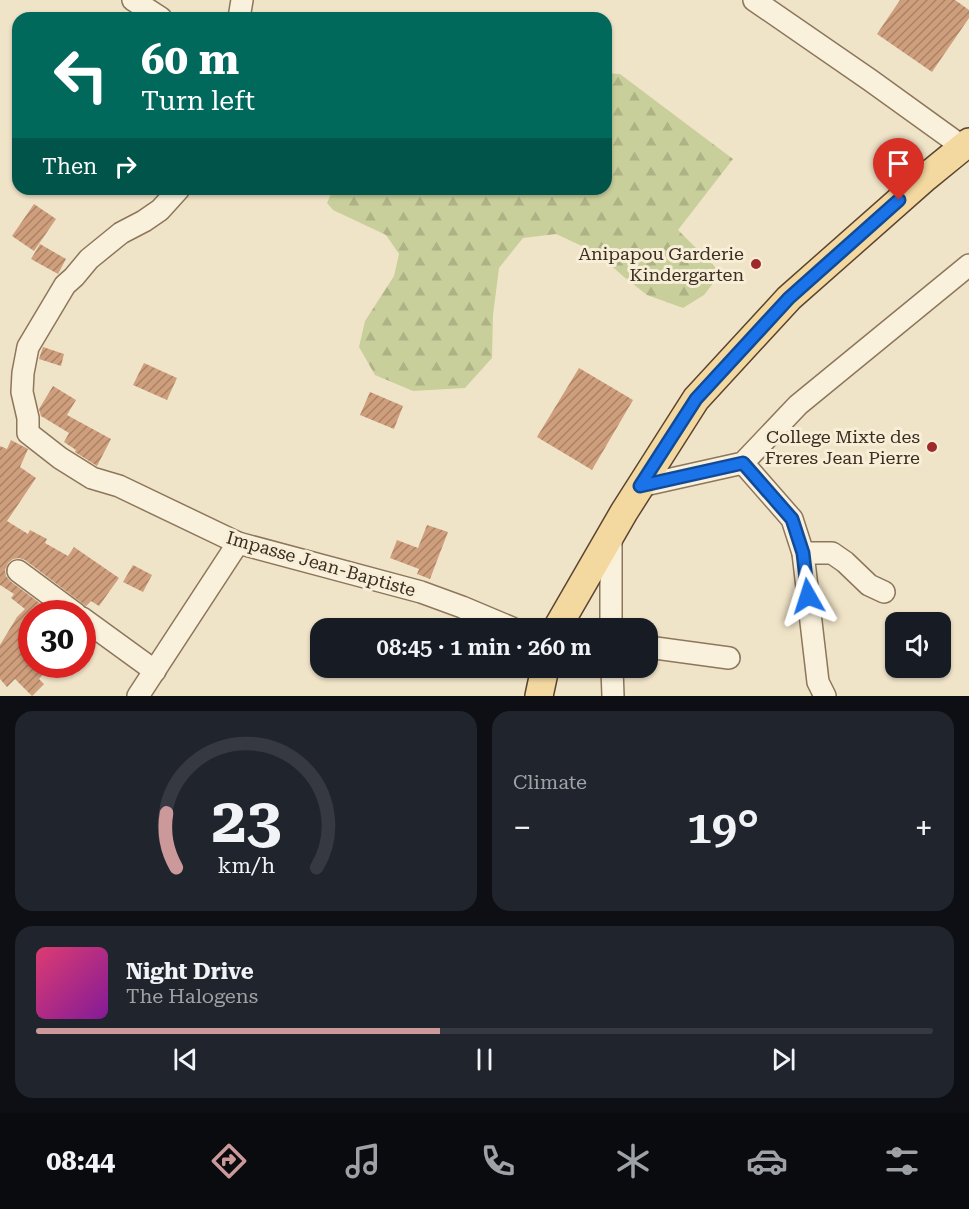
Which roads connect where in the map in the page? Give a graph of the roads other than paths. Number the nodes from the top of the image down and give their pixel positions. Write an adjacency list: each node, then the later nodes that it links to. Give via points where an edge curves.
1 (133, 0): 3 (street)
2 (754, 0): 4 (street)
3 (152, 12)
4 (966, 144): 8 (main road, via 789,298 696,399)
5 (174, 195): 10 (street, Impasse Jean-Baptiste, via 160,210 121,233 89,259 65,285 28,347 22,392 28,433 92,478 119,486)
6 (966, 272): 7 (street, via 798,405)
7 (743, 463): 8 (street); 11 (street, via 792,519)
8 (640, 486): 9 (main road)
9 (611, 534): 16 (main road); 17 (street)
10 (237, 543): 15 (street, Impasse Jean-Baptiste, via 421,592); 21 (street)
11 (803, 553): 13 (street, via 832,553 869,585); 27 (street, via 818,682)
12 (18, 571): 14 (street)
13 (884, 592)
14 (57, 600)
15 (488, 618)
16 (563, 618)
17 (615, 618)
18 (96, 628): 21 (street)
19 (658, 648): 20 (street)
20 (729, 658)
21 (155, 671): 24 (street)
22 (543, 678): 25 (main road)
23 (612, 678): 26 (street)
24 (138, 696)
25 (539, 696)
26 (613, 696)
27 (825, 696)

